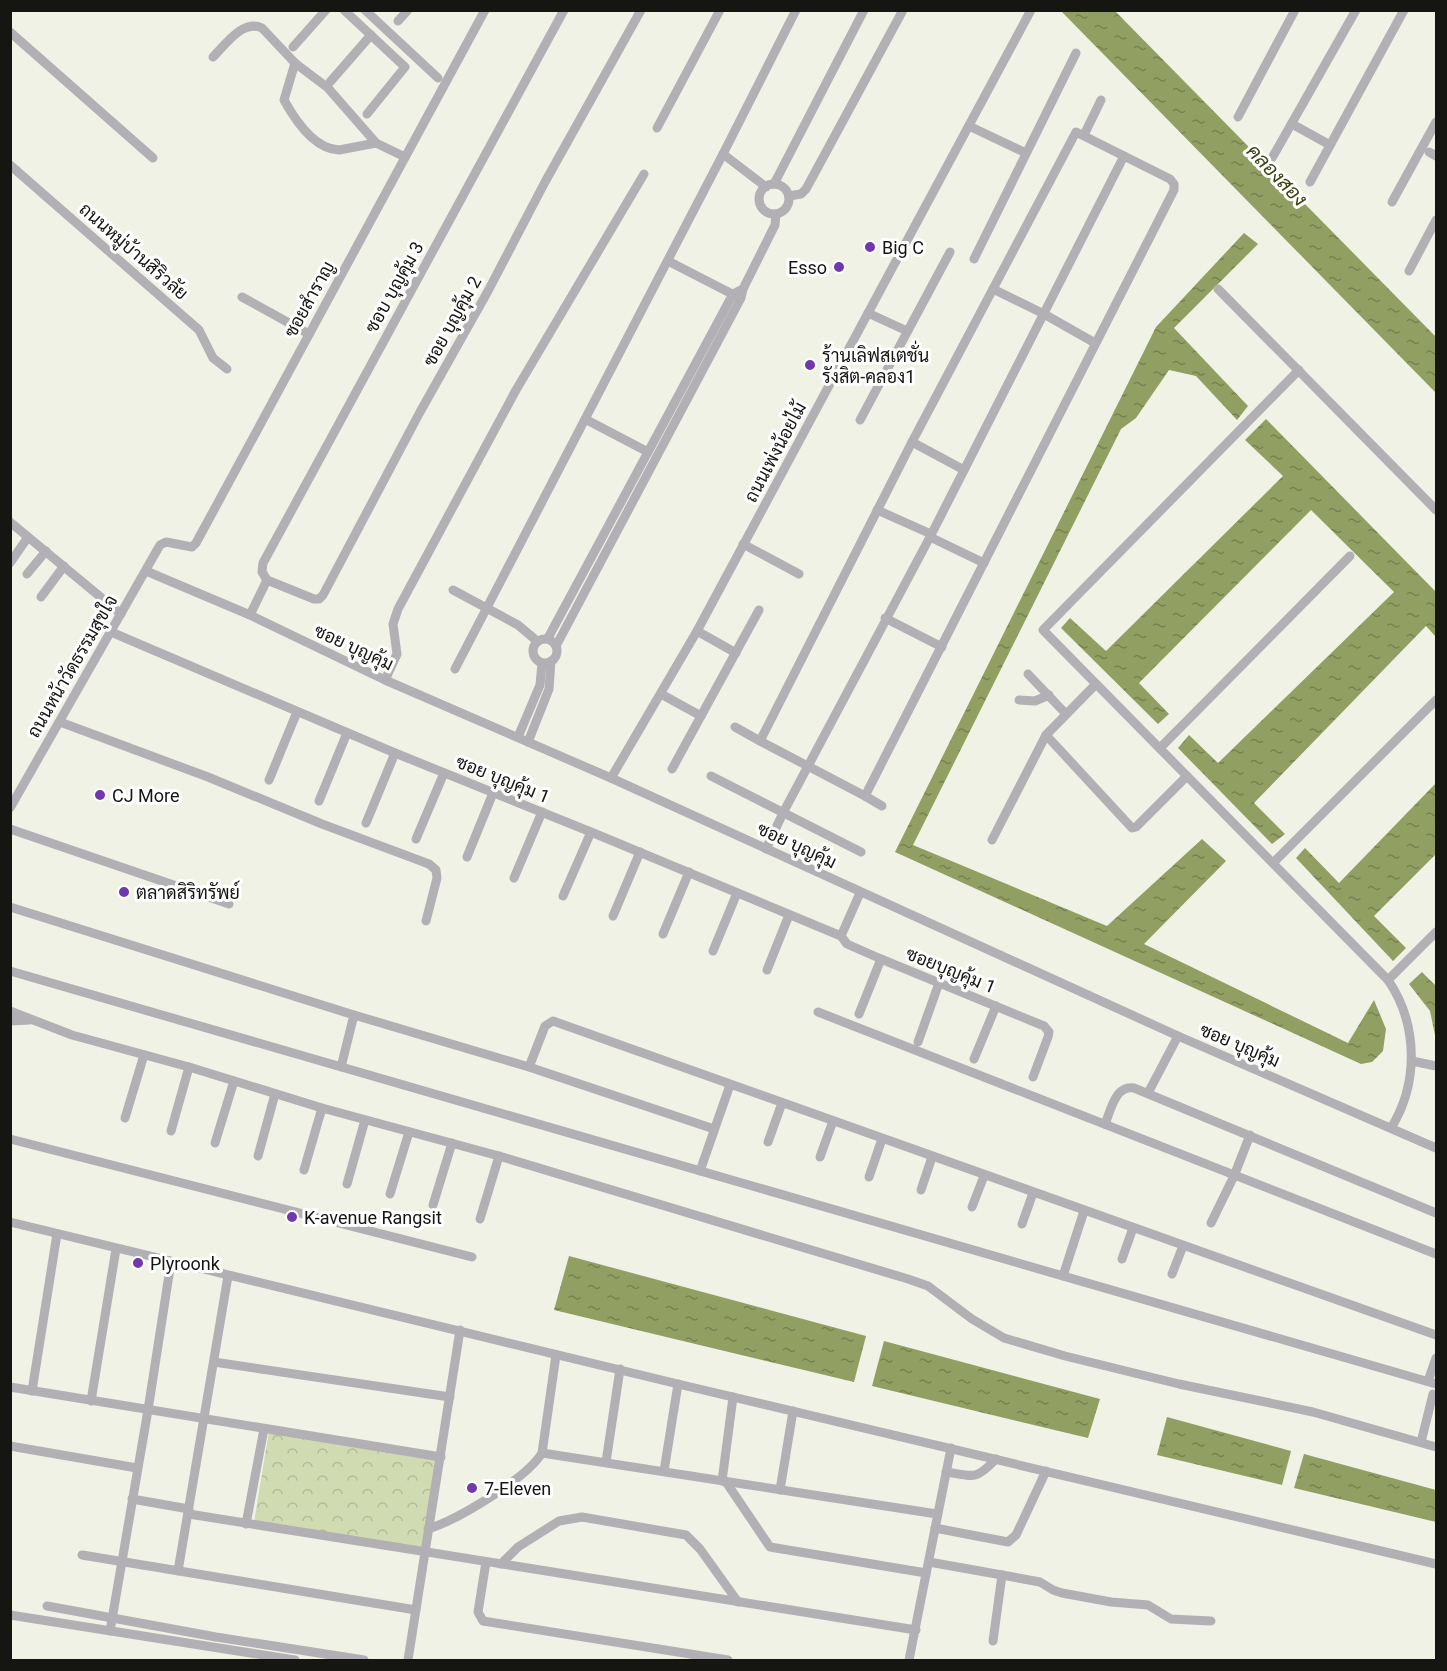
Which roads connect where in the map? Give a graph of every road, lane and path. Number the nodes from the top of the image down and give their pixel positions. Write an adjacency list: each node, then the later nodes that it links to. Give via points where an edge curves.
1 (326, 10): 19 (street)
2 (344, 10): 18 (street)
3 (365, 10): 23 (street)
4 (408, 10): 16 (street)
5 (485, 10): 38 (street, ซอยสำราญ)
6 (564, 10): 83 (street, ซอบ บุญคุ้ม 3, via 263,563 262,572)
7 (641, 10): 83 (street, ซอย บุญคุ้ม 2, via 323,595 314,599)
8 (720, 10): 31 (street)
9 (796, 10): 36 (street)
10 (864, 10): 44 (street)
11 (903, 10): 45 (street, via 806,189)
12 (1031, 10): 30 (street, ถนนเพ่งน้อยไม้)
13 (1296, 10): 27 (street)
14 (1356, 10): 29 (street)
15 (1404, 10): 34 (street)
16 (398, 21)
17 (10, 32): 39 (street)
18 (371, 35): 24 (street); 26 (street, via 405,66)
19 (293, 47)
20 (1076, 53): 35 (street)
21 (213, 57): 22 (street, via 244,27 256,25)
22 (296, 63): 33 (street, via 328,88); 33 (street, via 284,100 307,133 333,150)
23 (438, 78)
24 (330, 82)
25 (1101, 100): 32 (street)
26 (367, 114)
27 (1238, 117)
28 (1437, 122): 46 (street)
29 (1292, 124): 34 (street); 40 (street)
30 (969, 126): 35 (street); 57 (street, ถนนเพ่งน้อยไม้)
31 (657, 128)
32 (1084, 135): 37 (street); 53 (street, via 1076,132 1073,136)
33 (376, 143): 38 (street)
34 (1330, 145): 43 (street)
35 (1026, 153): 50 (street)
36 (723, 154): 44 (street); 51 (street)
37 (1124, 156): 58 (street); 61 (street, via 1170,179 1174,190)
38 (405, 157): 60 (street, ซอยสำราญ)
39 (153, 158)
40 (1272, 158)
41 (10, 165): 62 (street, ถนนหมู่บ้านสิริวลัย, via 198,330 213,358)
42 (644, 174): 101 (street, via 516,390 398,609 393,624 397,654)
43 (1310, 182)
44 (770, 185): 45 (street, via 782,186); 47 (street, via 760,194 761,206)
45 (789, 196): 47 (street, via 785,209)
46 (1392, 202)
47 (776, 214): 55 (street, via 775,225)
48 (1437, 220): 52 (street)
49 (950, 252): 59 (street)
50 (974, 259)
51 (668, 261): 55 (street); 64 (street)
52 (1409, 271)
53 (993, 289): 58 (street); 66 (street)
54 (1218, 289): 63 (street)
55 (739, 294): 67 (street); 95 (street)
56 (243, 297): 60 (street)
57 (868, 313): 59 (street); 74 (street, ถนนเพ่งน้อยไม้)
58 (1044, 314): 61 (street); 68 (street)
59 (907, 331): 65 (street)
60 (309, 334): 80 (street, ซอยสำราญ, via 194,546 163,542)
61 (1095, 343): 78 (street)
62 (227, 369)
63 (1299, 370): 70 (street); 102 (street, via 1044,627 1044,633)
64 (585, 419): 67 (street); 86 (street)
65 (860, 420)
66 (912, 442): 68 (street); 69 (street)
67 (648, 452): 93 (street)
68 (964, 470): 72 (street)
69 (877, 510): 72 (street); 115 (street)
70 (1437, 510)
71 (12, 526): 73 (street)
72 (931, 536): 78 (street); 90 (street)
73 (28, 537): 75 (street); 77 (street)
74 (743, 544): 82 (street); 91 (street, ถนนเพ่งน้อยไม้)
75 (46, 551): 79 (street); 81 (street)
76 (1350, 556): 117 (street)
77 (10, 563)
78 (984, 563): 96 (street)
79 (64, 566): 85 (street); 88 (street)
80 (146, 571): 88 (street, ถนนหน้าวัดธรรมสุขใจ); 89 (street, ซอย บุญคุ้ม)
81 (27, 574)
82 (800, 574)
83 (267, 580): 89 (street)
84 (453, 590): 86 (street)
85 (41, 597)
86 (487, 607): 94 (street); 99 (street)
87 (759, 610): 97 (street)
88 (121, 614): 92 (street, ถนนหน้าวัดธรรมสุขใจ)
89 (250, 615): 101 (street, ซอย บุญคุ้ม)
90 (885, 618): 96 (street); 119 (street)
91 (697, 631): 97 (street); 103 (street, ถนนเพ่งน้อยไม้)
92 (111, 632): 107 (street, ซอย บุญคุ้ม 1); 110 (street, ถนนหน้าวัดธรรมสุขใจ)
93 (548, 638): 94 (street); 95 (street)
94 (537, 641): 98 (street, via 532,652 535,659)
95 (556, 646): 98 (street, via 557,653)
96 (942, 646): 127 (street)
97 (736, 653): 109 (street)
98 (547, 662): 114 (street); 116 (street, via 549,689)
99 (455, 669)
100 (1028, 674): 104 (street)
101 (385, 680): 114 (street, ซอย บุญคุ้ม)
102 (1096, 684): 108 (street); 117 (street)
103 (661, 694): 109 (street); 124 (street, ถนนเพ่งน้อยไม้)
104 (1049, 695): 105 (street, via 1035,701); 108 (street)
105 (1019, 700)
106 (1437, 700): 142 (street)
107 (297, 712): 112 (street, ซอย บุญคุ้ม 1); 125 (street)
108 (1066, 714): 113 (street)
109 (701, 716): 120 (street)
110 (60, 723): 130 (street, ถนนหน้าวัดธรรมสุขใจ); 152 (street, via 429,864 436,870 437,878)
111 (735, 727): 115 (street)
112 (347, 733): 118 (street, ซอย บุญคุ้ม 1); 128 (street)
113 (1046, 735): 123 (street, via 1132,828); 137 (street)
114 (518, 737): 116 (street, ซอย บุญคุ้ม)
115 (760, 741): 119 (street)
116 (528, 742): 124 (street, ซอย บุญคุ้ม)
117 (1160, 748): 123 (street)
118 (395, 753): 121 (street, ซอย บุญคุ้ม 1); 133 (street)
119 (808, 767): 127 (street); 132 (street)
120 (672, 769)
121 (444, 773): 126 (street, ซอย บุญคุ้ม 1); 136 (street)
122 (711, 776): 132 (street)
123 (1187, 776): 142 (street)
124 (611, 778): 138 (street, ซอย บุญคุ้ม)
125 (269, 780)
126 (493, 793): 131 (street, ซอย บุญคุ้ม 1); 141 (street)
127 (865, 796): 129 (street)
128 (319, 801)
129 (882, 806)
130 (10, 808)
131 (542, 812): 135 (street, ซอย บุญคุ้ม 1); 144 (street)
132 (783, 813): 138 (street); 140 (street)
133 (366, 823)
134 (10, 829): 148 (street)
135 (591, 832): 139 (street, ซอย บุญคุ้ม 1); 147 (street)
136 (416, 839)
137 (992, 840)
138 (766, 849): 145 (street, ซอย บุญคุ้ม)
139 (640, 852): 143 (street, ซอย บุญคุ้ม 1); 151 (street)
140 (861, 852)
141 (467, 857)
142 (1274, 862): 160 (street)
143 (688, 872): 146 (street, ซอย บุญคุ้ม 1); 154 (street)
144 (514, 878)
145 (860, 892): 155 (street); 169 (street, ซอย บุญคุ้ม)
146 (737, 893): 150 (street, ซอย บุญคุ้ม 1); 156 (street)
147 (563, 896)
148 (229, 904)
149 (10, 907): 166 (street)
150 (789, 915): 155 (street, ซอย บุญคุ้ม 1); 158 (street)
151 (613, 916)
152 (426, 921)
153 (1437, 932): 160 (street)
154 (663, 934)
155 (841, 936): 157 (street, ซอยบุญคุ้ม 1, via 847,944)
156 (713, 951)
157 (881, 960): 161 (street, ซอยบุญคุ้ม 1); 165 (street)
158 (767, 970)
159 (10, 971): 176 (street)
160 (1388, 980): 173 (street, via 1404,1007)
161 (939, 983): 162 (street, ซอยบุญคุ้ม 1); 170 (street)
162 (996, 1006): 172 (street); 178 (street, ซอยบุญคุ้ม 1, via 1044,1026 1049,1032)
163 (10, 1011): 167 (street)
164 (818, 1012): 188 (street)
165 (859, 1014)
166 (354, 1015): 176 (street); 177 (street)
167 (30, 1020): 168 (street); 171 (street)
168 (10, 1021)
169 (1178, 1036): 181 (street); 189 (street, ซอย บุญคุ้ม)
170 (918, 1042)
171 (144, 1055): 175 (street); 185 (street)
172 (974, 1059)
173 (1412, 1061): 174 (street); 189 (street, via 1407,1096)
174 (1437, 1066)
175 (189, 1067): 179 (street); 191 (street)
176 (341, 1067): 205 (street)
177 (529, 1067): 180 (street, via 545,1026 553,1021); 190 (street)
178 (1033, 1077)
179 (234, 1081): 182 (street); 197 (street)
180 (730, 1085): 183 (street); 190 (street)
181 (1148, 1093): 188 (street, via 1124,1088 1115,1098); 193 (street)
182 (275, 1094): 184 (street); 200 (street)
183 (782, 1103): 187 (street); 196 (street)
184 (322, 1108): 186 (street); 204 (street)
185 (125, 1118)
186 (365, 1120): 192 (street); 209 (street)
187 (833, 1122): 195 (street); 202 (street)
188 (1105, 1124): 208 (street)
189 (1391, 1128): 199 (street, ซอย บุญคุ้ม)
190 (714, 1129): 205 (street)
191 (171, 1131)
192 (409, 1132): 198 (street); 212 (street)
193 (1250, 1135): 208 (street); 216 (street)
194 (10, 1139): 226 (street)
195 (882, 1139): 203 (street); 206 (street)
196 (768, 1142)
197 (215, 1143)
198 (452, 1143): 201 (street); 213 (street)
199 (1437, 1148)
200 (258, 1156)
201 (499, 1156): 217 (street); 250 (street, via 908,1279 927,1286 989,1330 1033,1347 1179,1384 1314,1412)
202 (820, 1157)
203 (932, 1157): 207 (street); 210 (street)
204 (304, 1170)
205 (700, 1171): 231 (street)
206 (869, 1176)
207 (984, 1176): 211 (street); 214 (street)
208 (1234, 1176): 219 (street); 225 (street)
209 (347, 1184)
210 (921, 1190)
211 (1033, 1193): 215 (street); 220 (street)
212 (390, 1194)
213 (434, 1205)
214 (972, 1207)
215 (1084, 1211): 221 (street); 231 (street)
216 (1437, 1214)
217 (480, 1219)
218 (10, 1222): 222 (street)
219 (1211, 1223)
220 (1022, 1224)
221 (1133, 1228): 223 (street); 227 (street)
222 (57, 1234): 224 (street); 241 (street)
223 (1183, 1245): 229 (street); 233 (street)
224 (116, 1249): 228 (street); 245 (street)
225 (1437, 1254)
226 (472, 1257)
227 (1122, 1259)
228 (171, 1262): 230 (street); 246 (street)
229 (1172, 1274)
230 (228, 1276): 232 (street); 236 (street)
231 (1063, 1276): 238 (street)
232 (460, 1330): 234 (street); 243 (street)
233 (1437, 1335)
234 (556, 1355): 237 (street); 254 (street)
235 (1437, 1358): 238 (street)
236 (214, 1362): 243 (street); 248 (street)
237 (620, 1369): 239 (street); 257 (street)
238 (1432, 1382)
239 (678, 1384): 244 (street); 259 (street)
240 (10, 1387): 241 (street)
241 (32, 1391): 245 (street)
242 (1433, 1394): 250 (street)
243 (450, 1397): 255 (street)
244 (733, 1397): 247 (street); 262 (street)
245 (91, 1401): 246 (street)
246 (148, 1410): 248 (street); 258 (street)
247 (793, 1411): 253 (street); 263 (street)
248 (204, 1419): 249 (street); 265 (street)
249 (264, 1429): 255 (street); 267 (street)
250 (1421, 1442): 252 (street)
251 (10, 1446): 258 (street)
252 (1437, 1447)
253 (951, 1448): 256 (street); 261 (street)
254 (542, 1453): 257 (street); 269 (street, via 532,1466 458,1517)
255 (441, 1456): 269 (street)
256 (996, 1459): 260 (street); 261 (street, via 983,1473 974,1476)
257 (606, 1462): 259 (street)
258 (137, 1468): 264 (street)
259 (664, 1471): 262 (street)
260 (1046, 1471): 268 (street, via 1016,1535 1008,1542); 276 (street)
261 (946, 1472): 266 (street)
262 (724, 1482): 263 (street); 278 (street, via 770,1547)
263 (780, 1490): 266 (street)
264 (132, 1499): 265 (street); 272 (street)
265 (189, 1511): 267 (street); 277 (street)
266 (937, 1514): 268 (street)
267 (246, 1524): 270 (street)
268 (935, 1528): 274 (street)
269 (428, 1529): 270 (street)
270 (425, 1550): 273 (street); 282 (street)
271 (82, 1555): 272 (street)
272 (122, 1562): 277 (street); 284 (street)
273 (486, 1562): 275 (street); 294 (street, via 478,1612 483,1621)
274 (929, 1562): 278 (street); 279 (street)
275 (501, 1564): 280 (street); 280 (street, via 518,1547 559,1521 582,1517 686,1535)
276 (1437, 1564)
277 (178, 1571): 282 (street)
278 (926, 1573): 286 (street)
279 (1002, 1575): 285 (street, via 1040,1582 1062,1593 1148,1605 1171,1619); 288 (street)
280 (738, 1602): 286 (street)
281 (47, 1606): 284 (street)
282 (416, 1610): 293 (street)
283 (10, 1615): 287 (street)
284 (111, 1618): 287 (street); 292 (street)
285 (1211, 1621)
286 (916, 1630): 295 (street)
287 (110, 1631): 289 (street)
288 (993, 1641)
289 (228, 1650): 290 (street); 291 (street)
290 (226, 1660)
291 (295, 1660)
292 (364, 1660)
293 (408, 1660)
294 (728, 1660)
295 (909, 1660)

